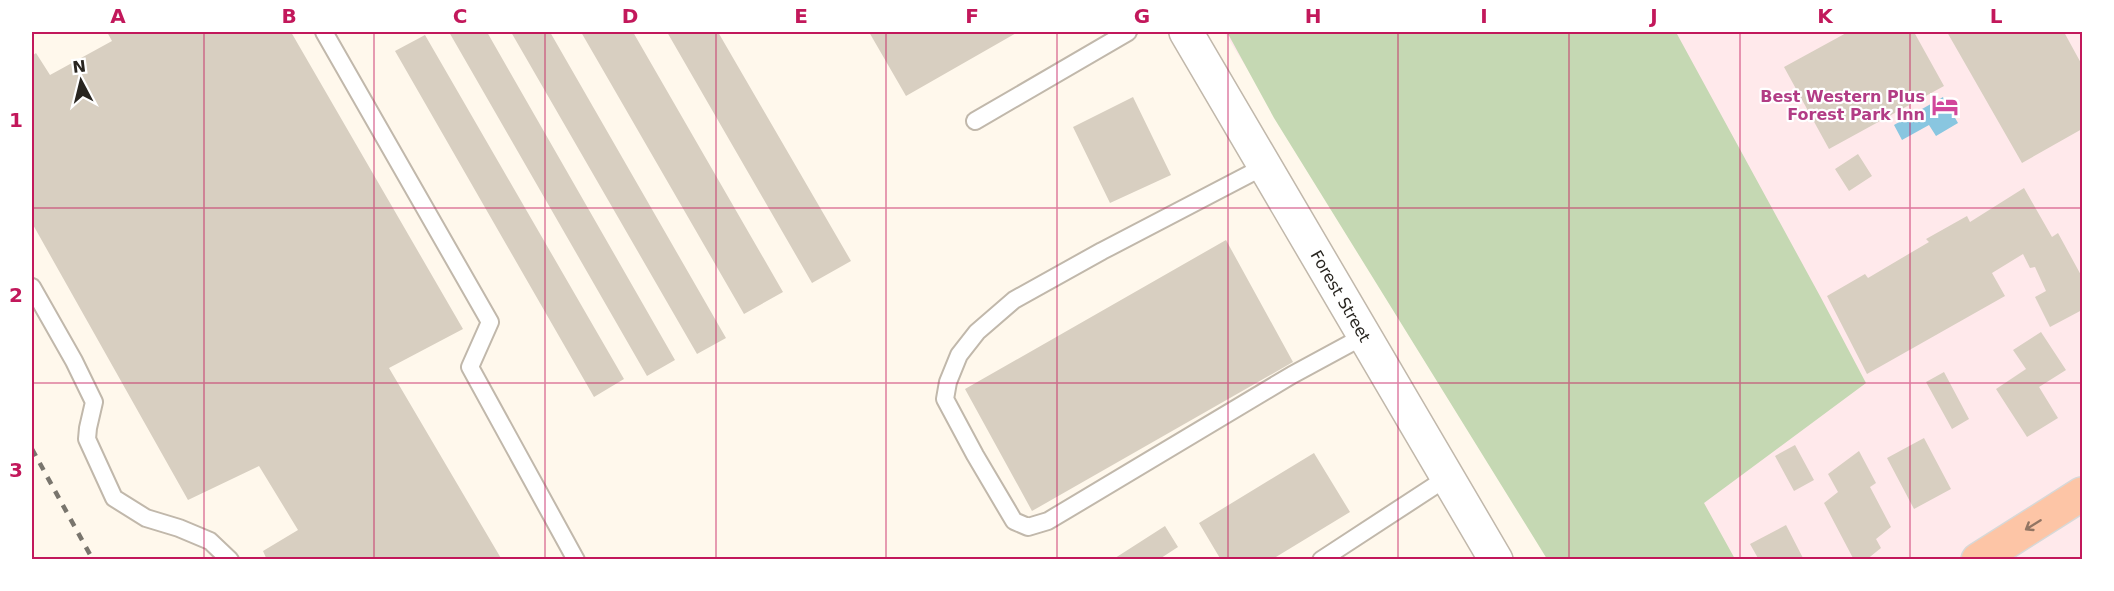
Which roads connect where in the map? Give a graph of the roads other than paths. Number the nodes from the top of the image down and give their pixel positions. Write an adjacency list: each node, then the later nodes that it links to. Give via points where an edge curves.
1 (324, 32): 11 (lane, via 490,322 470,367)
2 (1128, 32): 4 (lane)
3 (1186, 32): 5 (street, Forest Street)
4 (975, 121)
5 (1265, 166): 7 (street, Forest Street); 7 (lane, via 1014,300 977,332 959,355 945,399 975,455 1014,521 1028,527 1048,521)
6 (32, 287): 10 (lane, via 94,402 87,439 114,498 146,518 210,541)
7 (1364, 336): 8 (street, Forest Street)
8 (1448, 477): 12 (lane); 13 (street, Forest Street)
9 (2082, 494): 14 (main road, one-way to 14)
10 (230, 560)
11 (576, 560)
12 (1321, 560)
13 (1496, 560)
14 (1978, 560)

